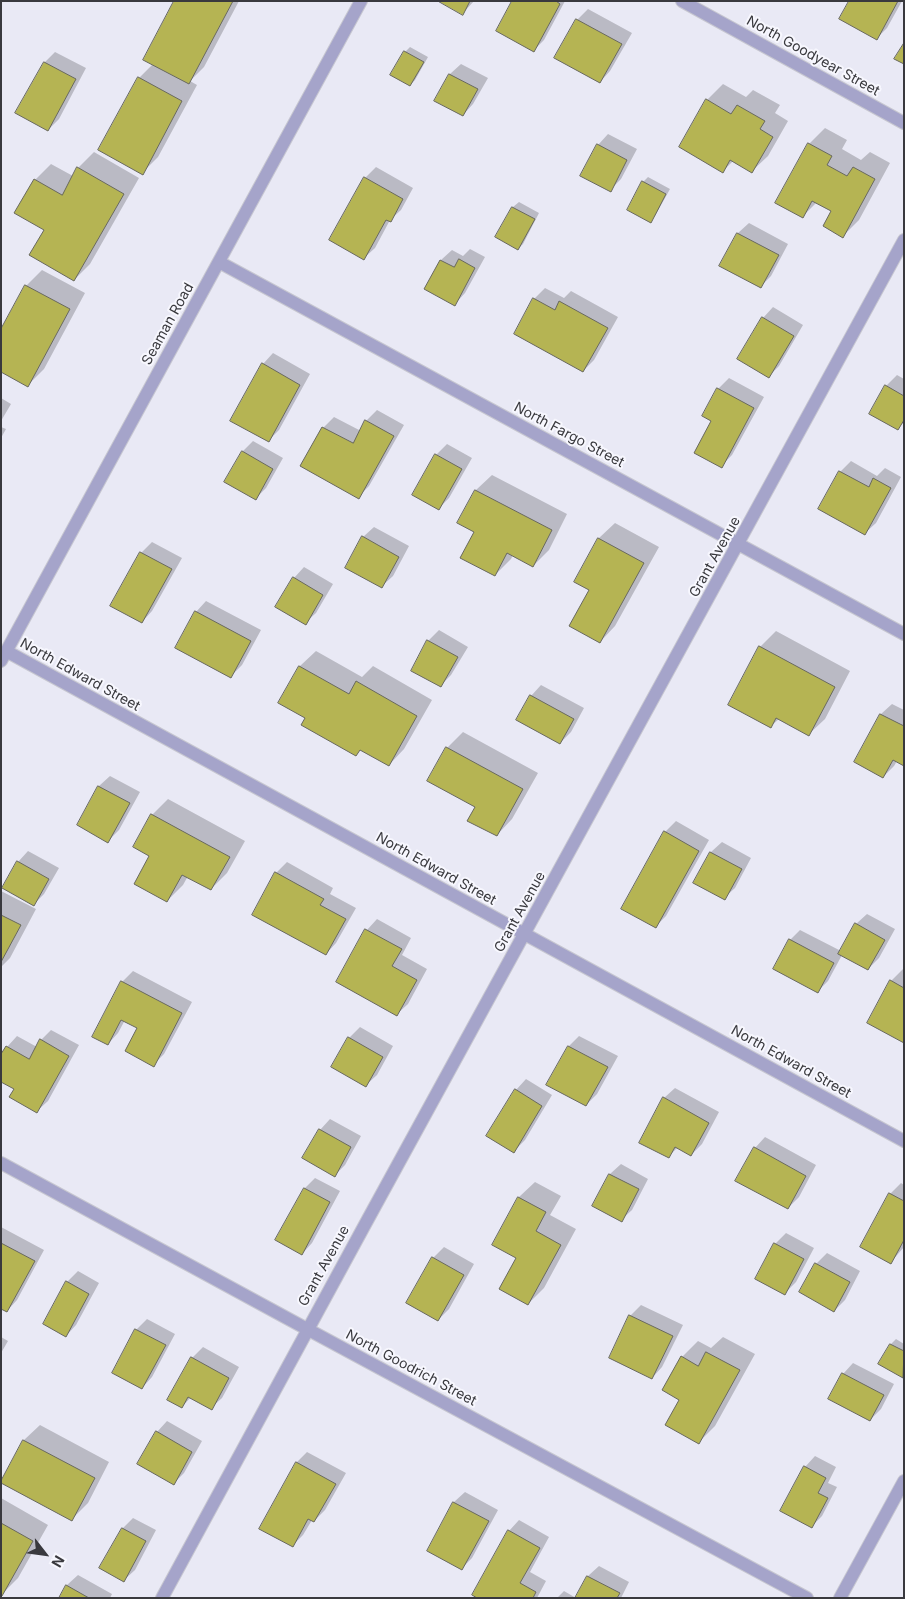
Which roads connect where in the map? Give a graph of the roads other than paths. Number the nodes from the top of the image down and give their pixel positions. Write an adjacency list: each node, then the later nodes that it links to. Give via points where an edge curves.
1 (361, 1): 5 (street, Seaman Road)
2 (682, 1): 3 (street, North Goodyear Street)
3 (904, 123)
4 (904, 240): 6 (street, Grant Avenue)
5 (219, 262): 6 (street, North Fargo Street); 8 (street, Seaman Road)
6 (739, 544): 7 (street, North Fargo Street); 9 (street, Grant Avenue)
7 (904, 634)
8 (4, 656): 9 (street, North Edward Street)
9 (524, 934): 10 (street, North Edward Street); 12 (street, Grant Avenue)
10 (904, 1141)
11 (1, 1163): 12 (street, North Goodrich Street)
12 (307, 1329): 14 (street, Grant Avenue); 15 (street, North Goodrich Street)
13 (904, 1481): 16 (street)
14 (162, 1598)
15 (807, 1598)
16 (840, 1598)

